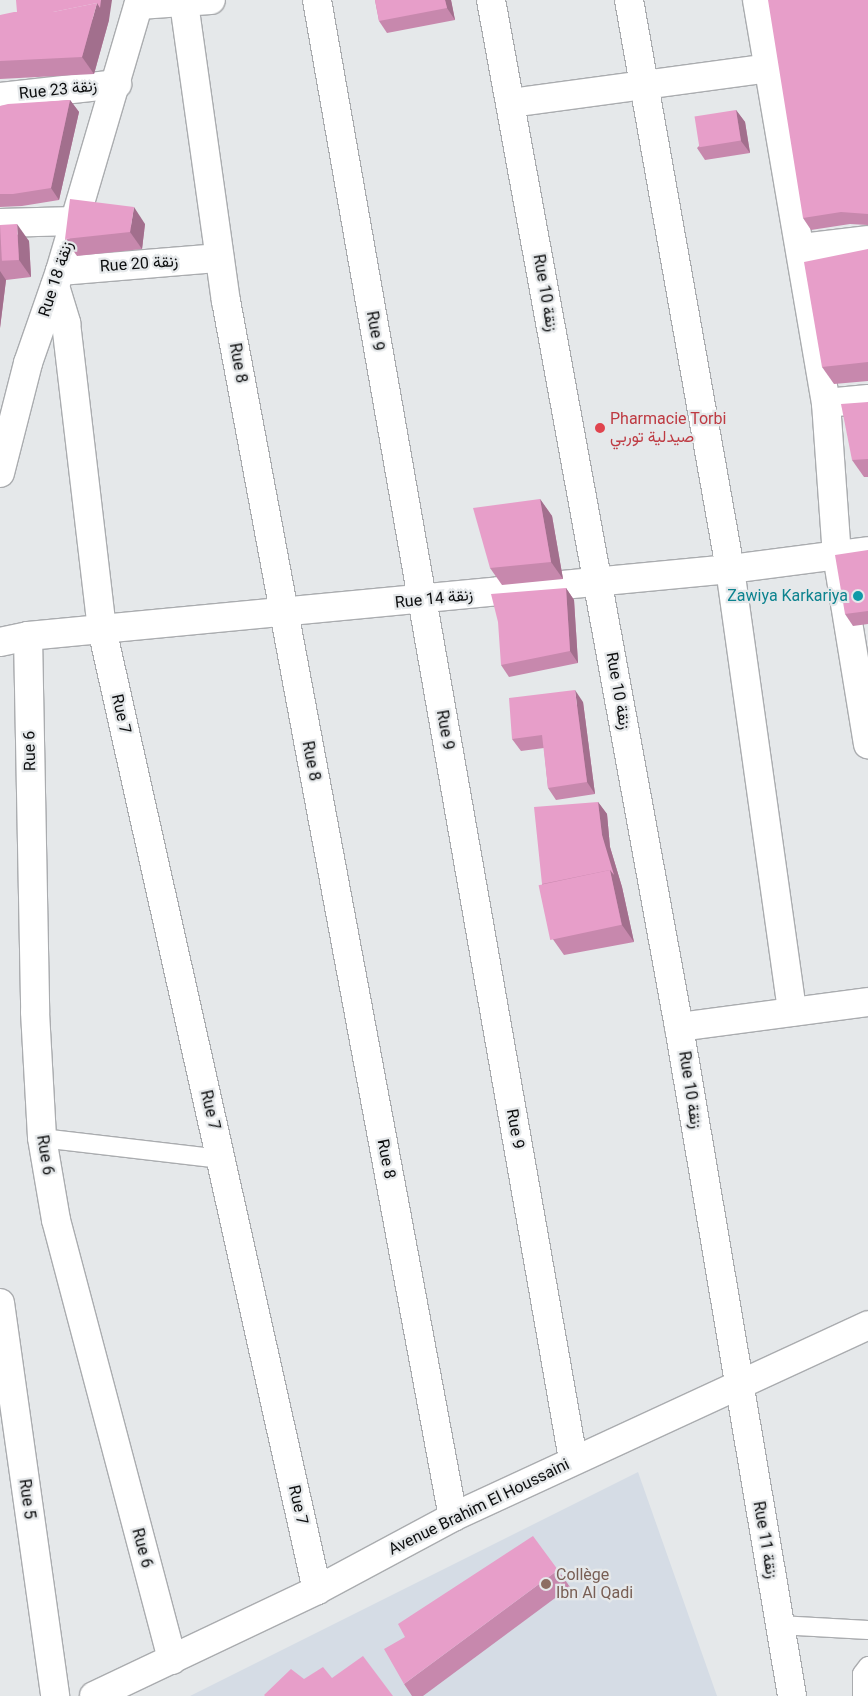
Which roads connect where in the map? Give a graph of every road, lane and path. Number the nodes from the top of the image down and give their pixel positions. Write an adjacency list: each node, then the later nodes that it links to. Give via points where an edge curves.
1 (211, 0): 7 (street)
2 (317, 0): 26 (street, Rue 9)
3 (491, 0): 12 (street, Rue 10 زنقة)
4 (629, 0): 10 (street)
5 (757, 0): 8 (street)
6 (140, 3): 7 (street); 9 (street, Rue 18 زنقة)
7 (184, 3): 17 (street, Rue 8)
8 (770, 68): 10 (street); 16 (street)
9 (117, 84): 11 (street, Rue 23 زنقة); 13 (street, Rue 18 زنقة)
10 (645, 84): 12 (street); 24 (street)
11 (0, 96)
12 (511, 103): 25 (street, Rue 10 زنقة)
13 (75, 221): 14 (street); 18 (street, Rue 18 زنقة)
14 (0, 223)
15 (868, 240): 16 (street)
16 (800, 248): 20 (street)
17 (219, 258): 18 (street, Rue 20 زنقة); 27 (street, Rue 8)
18 (57, 278): 21 (street, Rue 18 زنقة, via 28,363); 28 (street, Rue 7, via 66,323)
19 (868, 399): 20 (street)
20 (826, 403): 23 (street)
21 (0, 470)
22 (868, 551): 23 (street, Rue 14 زنقة)
23 (837, 555): 24 (street, Rue 14 زنقة); 31 (street)
24 (730, 569): 25 (street, Rue 14 زنقة); 33 (street)
25 (598, 582): 26 (street, Rue 14 زنقة); 34 (street, Rue 10 زنقة)
26 (422, 600): 27 (street, Rue 14 زنقة); 40 (street, Rue 9)
27 (283, 612): 28 (street, Rue 14 زنقة); 41 (street, Rue 8)
28 (102, 629): 29 (street, Rue 14 زنقة); 36 (street, Rue 7)
29 (28, 636): 30 (street, Rue 14 زنقة); 35 (street, Rue 6, via 34,1012)
30 (0, 642)
31 (868, 744)
32 (868, 1002): 33 (street)
33 (792, 1012): 34 (street)
34 (679, 1027): 39 (street, Rue 10 زنقة)
35 (42, 1138): 36 (lane); 45 (street, Rue 6, via 56,1220)
36 (221, 1159): 42 (street, Rue 7)
37 (0, 1303): 47 (street, Rue 5)
38 (868, 1325): 39 (street, Avenue Brahim El Houssaini)
39 (738, 1384): 40 (street, Avenue Brahim El Houssaini); 43 (street, Rue 11 زنقة)
40 (574, 1460): 41 (street, Avenue Brahim El Houssaini)
41 (454, 1517): 42 (street, Avenue Brahim El Houssaini)
42 (317, 1590): 45 (street, Avenue Brahim El Houssaini)
43 (779, 1625): 44 (lane); 49 (street, Rue 11 زنقة)
44 (868, 1630)
45 (172, 1660): 48 (street, Avenue Brahim El Houssaini)
46 (868, 1666): 50 (lane, via 862,1674)
47 (55, 1696)
48 (94, 1696)
49 (792, 1696)
50 (862, 1696)

